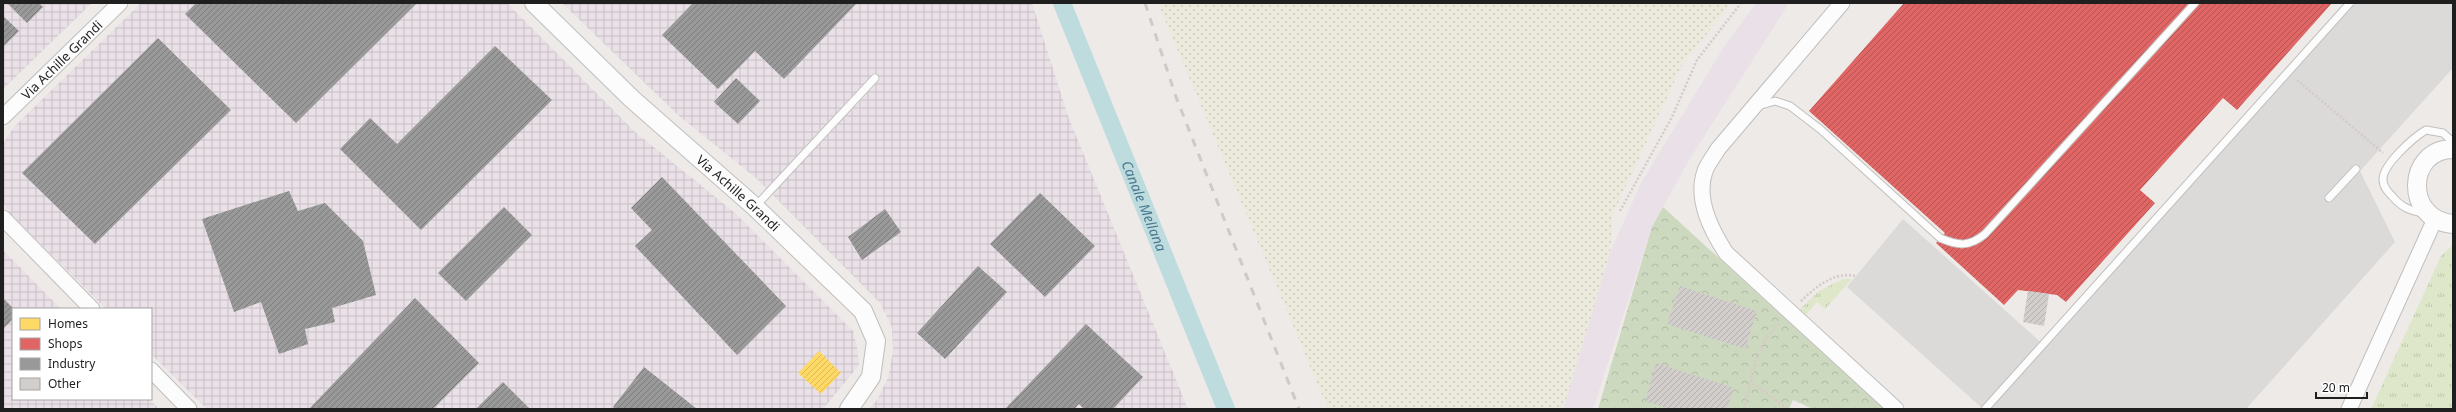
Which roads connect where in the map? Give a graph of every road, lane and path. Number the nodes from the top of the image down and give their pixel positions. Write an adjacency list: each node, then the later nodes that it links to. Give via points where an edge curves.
1 (120, 3): 10 (street, Via Achille Grandi)
2 (534, 3): 16 (street, Via Achille Grandi, via 632,99)
3 (1741, 3): 17 (path, via 1697,60 1672,117)
4 (1842, 3): 9 (street)
5 (2195, 3): 9 (lane, via 1974,243 1957,246 1940,238 1820,129 1790,106 1775,101 1759,105)
6 (2350, 3): 7 (lane)
7 (2288, 72): 13 (path); 32 (lane)
8 (875, 78): 16 (lane)
9 (1745, 115): 31 (street, via 1718,149 1705,171 1703,188 1710,229 1726,253)
10 (3, 117)
11 (2453, 142): 13 (lane, via 2444,133 2426,130 2413,138)
12 (2453, 148): 18 (street, via 2433,155 2420,169 2416,188 2422,206)
13 (2393, 161): 18 (lane, via 2386,169 2383,180 2386,190 2405,208)
14 (2356, 169): 15 (lane)
15 (2329, 198)
16 (755, 207): 28 (street, Via Achille Grandi, via 863,311 876,341 871,377)
17 (1620, 211)
18 (2432, 216): 20 (street); 33 (street)
19 (3, 218): 23 (street)
20 (2453, 224)
21 (1856, 276): 22 (path, via 1836,276 1818,286)
22 (1797, 304)
23 (91, 308)
24 (1783, 318): 26 (path, via 1765,340)
25 (152, 371): 27 (street)
26 (1750, 381): 29 (path); 30 (path)
27 (189, 409)
28 (849, 409)
29 (1744, 409)
30 (1787, 409)
31 (1896, 409)
32 (1984, 409)
33 (2349, 409)

